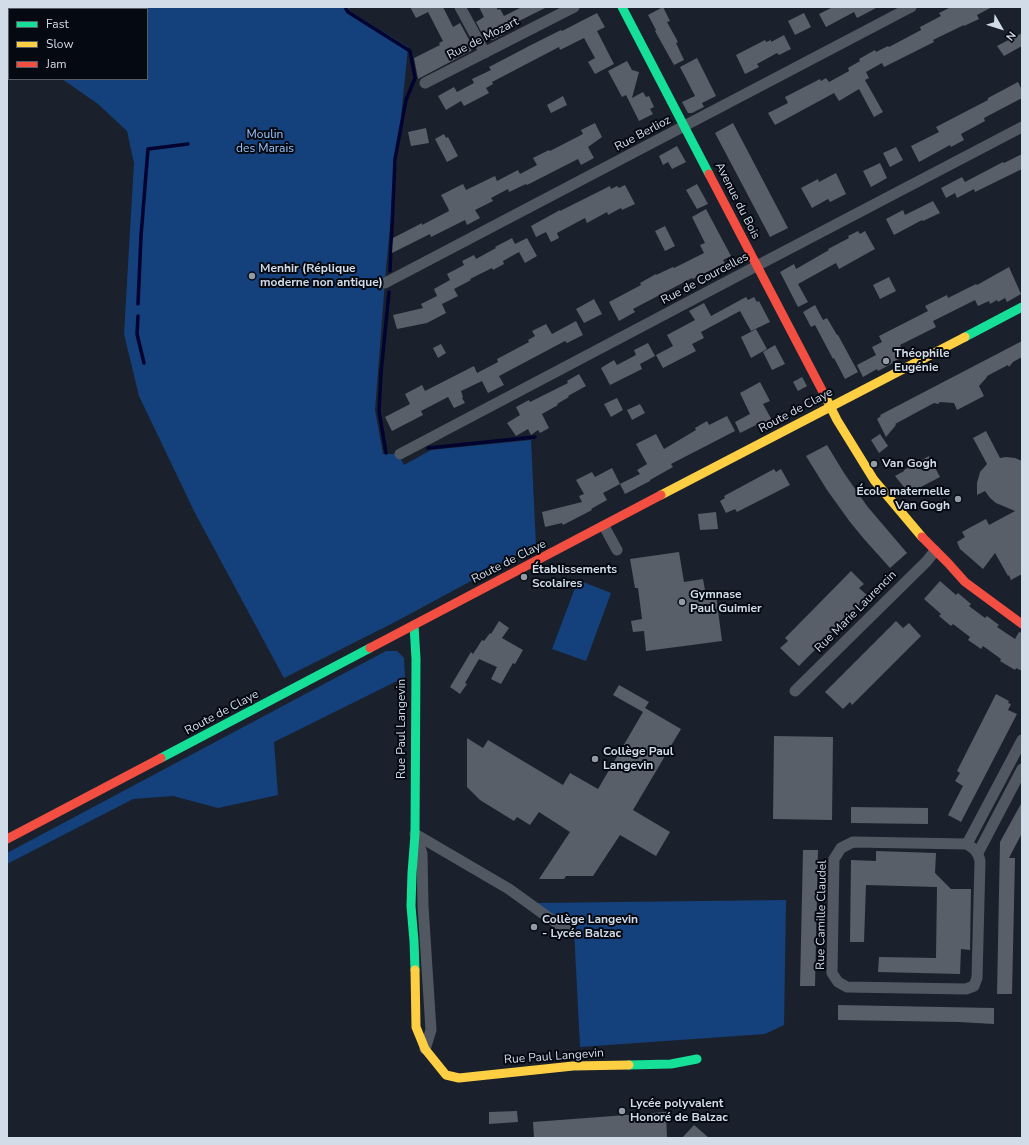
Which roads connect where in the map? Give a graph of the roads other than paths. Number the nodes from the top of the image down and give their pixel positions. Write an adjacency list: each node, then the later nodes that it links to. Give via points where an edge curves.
1 (460, 7): 5 (street)
2 (574, 7): 5 (street, Rue de Mozart)
3 (622, 7): 7 (street, Avenue du Bois)
4 (912, 7): 7 (street, Rue Berlioz)
5 (485, 53): 6 (street, Rue de Mozart)
6 (425, 83)
7 (685, 126): 9 (street, Avenue du Bois); 10 (street, Rue Berlioz)
8 (1022, 127): 9 (street, Rue de Courcelles)
9 (757, 266): 12 (street, Avenue du Bois); 13 (street, Rue de Courcelles)
10 (385, 283)
11 (1022, 306): 12 (street, Route de Claye)
12 (830, 406): 14 (street, Route de Claye); 16 (street, Avenue du Bois, via 874,480)
13 (400, 454)
14 (604, 526): 15 (street); 17 (street, Route de Claye)
15 (617, 550)
16 (935, 551): 18 (street, Avenue du Bois, via 965,582); 19 (street, Rue Marie Laurencin)
17 (414, 624): 22 (street, Rue Paul Langevin); 23 (street, Route de Claye)
18 (1022, 624)
19 (795, 691)
20 (1022, 740): 24 (street)
21 (1022, 769): 25 (street)
22 (415, 834): 26 (street, via 509,889); 27 (street, Rue Paul Langevin, via 411,906 416,1027); 27 (street, Rue Paul Langevin, via 422,854 423,920 431,1030)
23 (7, 839)
24 (967, 844): 25 (street); 25 (street, Rue Camille Claudel, via 853,842 841,848 834,859 832,973 838,982 847,987 966,989 974,986 977,978 980,861)
25 (978, 853)
26 (566, 929)
27 (425, 1049): 28 (street, Rue Paul Langevin, via 446,1075 459,1078 573,1066 672,1064)
28 (697, 1059)

